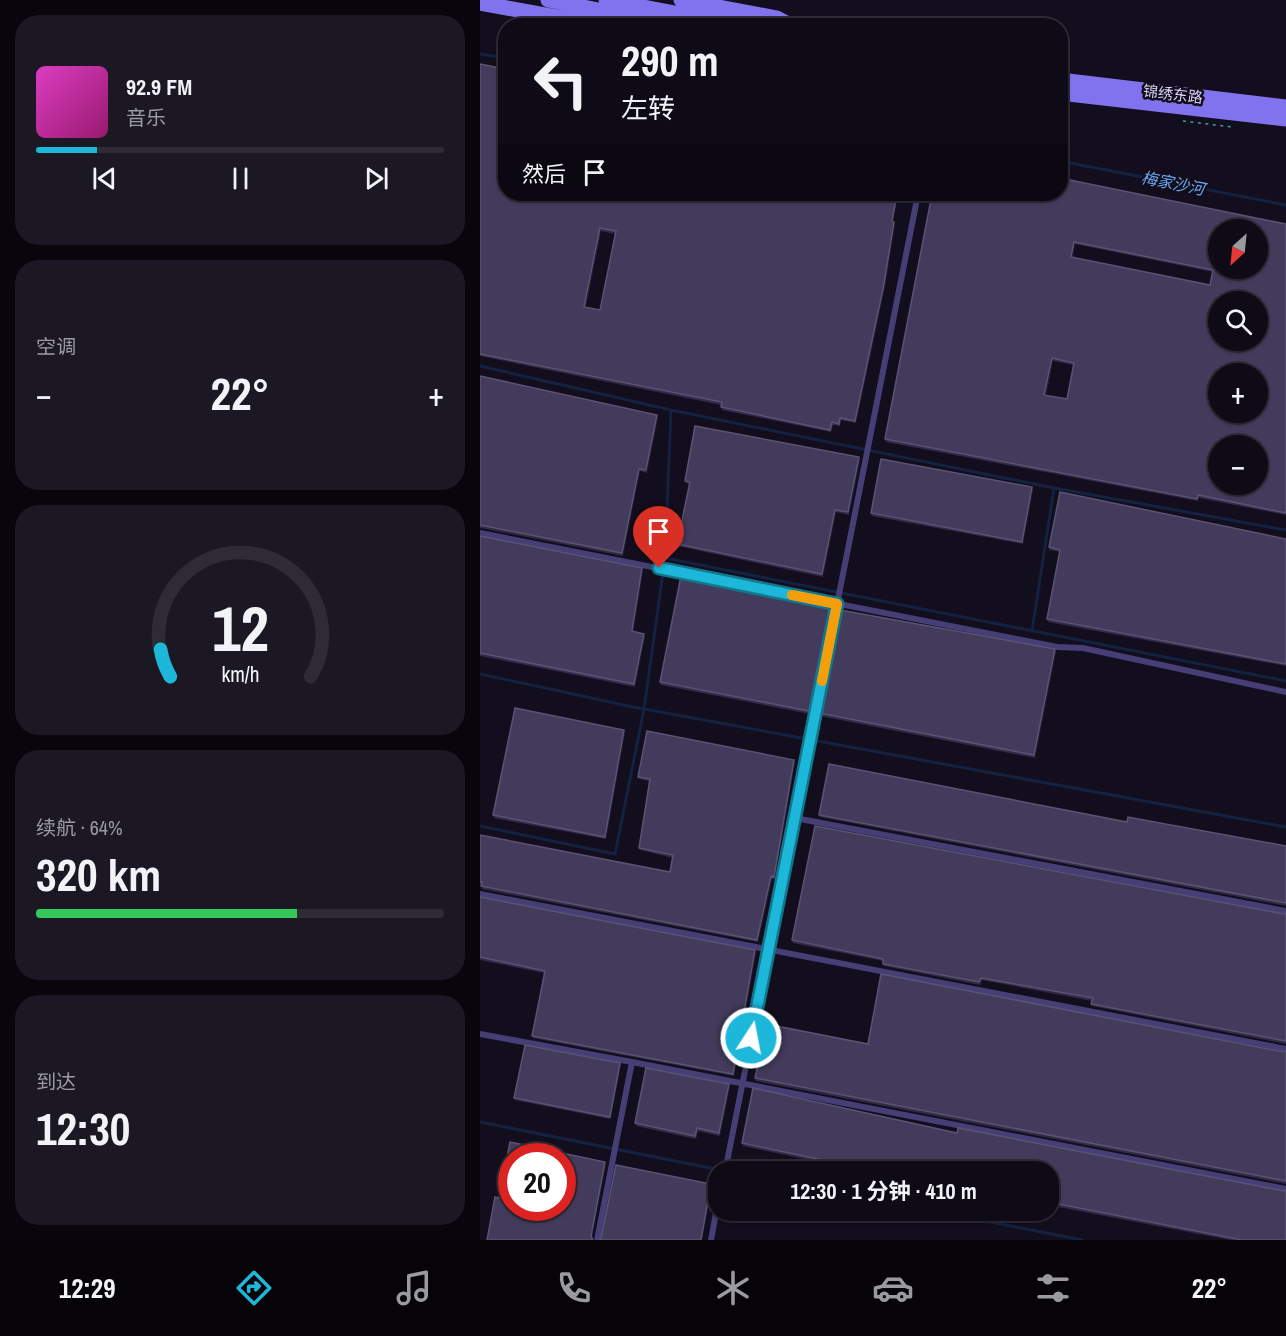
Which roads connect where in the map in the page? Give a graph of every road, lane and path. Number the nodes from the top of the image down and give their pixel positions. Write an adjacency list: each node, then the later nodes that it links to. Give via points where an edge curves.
1 (548, 0): 6 (main road)
2 (606, 0): 7 (main road)
3 (681, 0): 8 (main road)
4 (480, 3): 5 (main road)
5 (562, 18)
6 (638, 18)
7 (704, 18)
8 (777, 18)
9 (1068, 81): 11 (main road, 锦绣东路)
10 (1068, 94): 12 (main road, 锦绣东路)
11 (1286, 107)
12 (1286, 119)
13 (917, 201): 15 (lane)
14 (480, 533): 15 (lane)
15 (838, 600): 16 (lane); 17 (lane)
16 (1286, 692)
17 (795, 818): 19 (lane); 20 (lane)
18 (480, 894): 20 (lane)
19 (1286, 910)
20 (769, 949): 22 (lane); 24 (lane)
21 (480, 1034): 23 (lane)
22 (1286, 1048)
23 (632, 1062): 24 (lane); 28 (lane)
24 (742, 1083): 25 (lane); 26 (lane)
25 (727, 1161)
26 (1286, 1189)
27 (714, 1221): 29 (lane)
28 (597, 1240)
29 (711, 1240)

